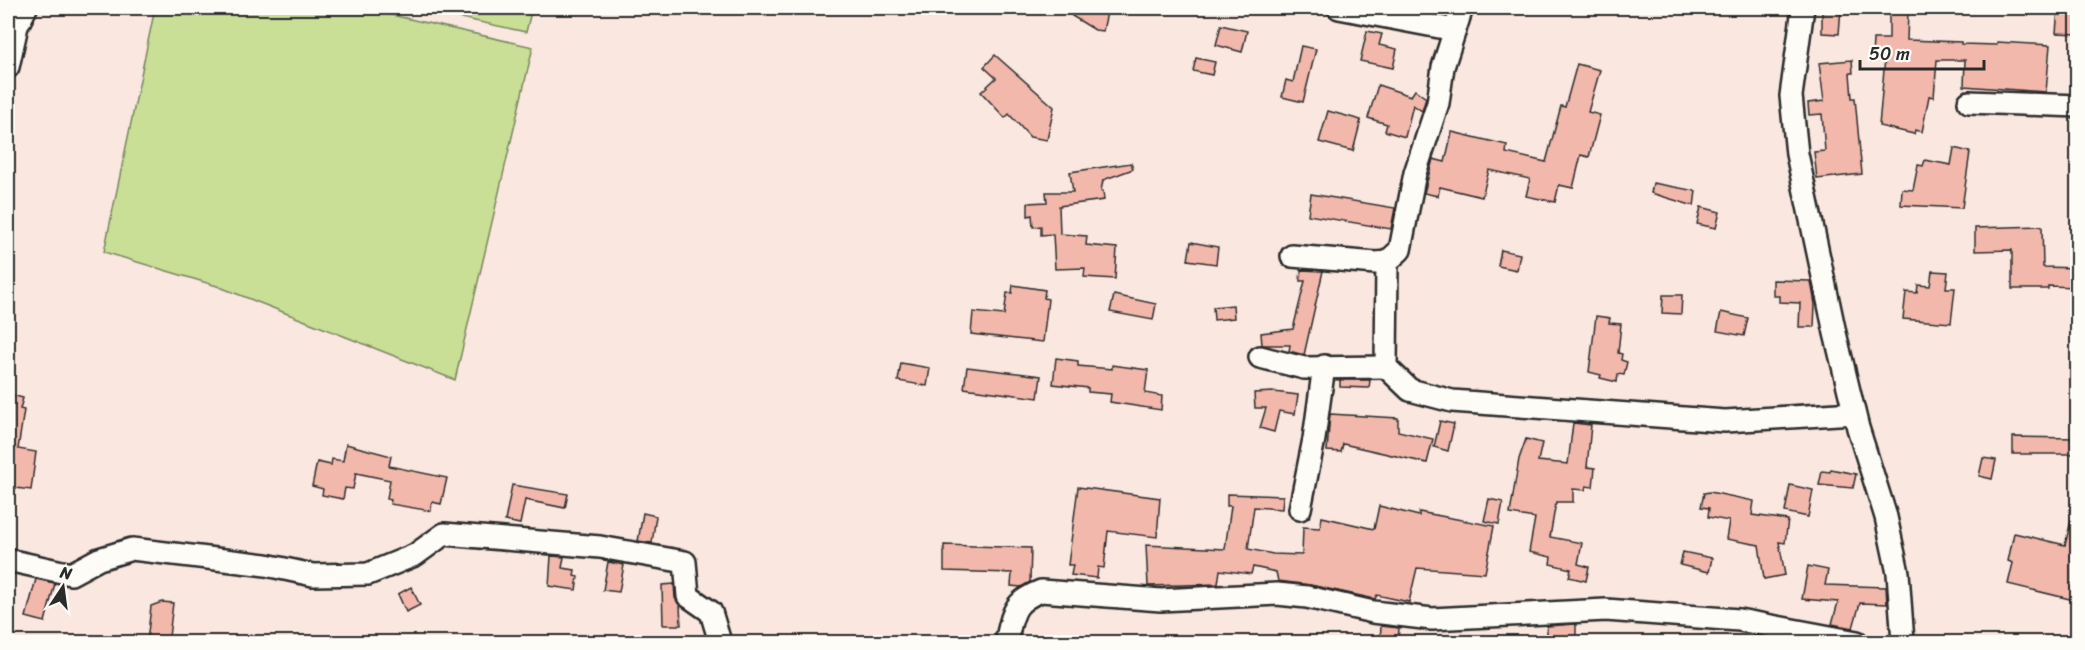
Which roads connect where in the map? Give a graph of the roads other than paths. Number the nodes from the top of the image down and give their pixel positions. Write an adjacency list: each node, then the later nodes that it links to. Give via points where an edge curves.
1 (26, 8): 6 (street, via 17,26)
2 (1340, 8): 5 (street)
3 (1462, 8): 5 (street)
4 (1803, 8): 14 (street, via 1791,96 1793,126 1812,234)
5 (1455, 30): 10 (street, via 1443,67 1438,103 1415,172 1400,250)
6 (8, 67)
7 (1969, 102): 8 (street)
8 (2078, 105)
9 (1292, 256): 10 (street)
10 (1387, 262): 13 (street)
11 (1260, 357): 12 (street, via 1304,368)
12 (1324, 366): 13 (street); 15 (street)
13 (1386, 367): 14 (street, via 1410,390 1452,401 1725,421)
14 (1854, 412): 20 (street, via 1886,517 1898,573)
15 (1300, 509)
16 (8, 560): 17 (street, via 71,574 99,559 132,549 266,565 312,575 368,574 415,555 444,534 600,547 685,562 688,596 711,612)
17 (720, 642)
18 (1006, 642): 19 (street, via 1016,607 1024,597 1041,591 1161,600 1277,594 1432,619 1628,612 1739,620)
19 (1857, 642)
20 (1903, 642)

